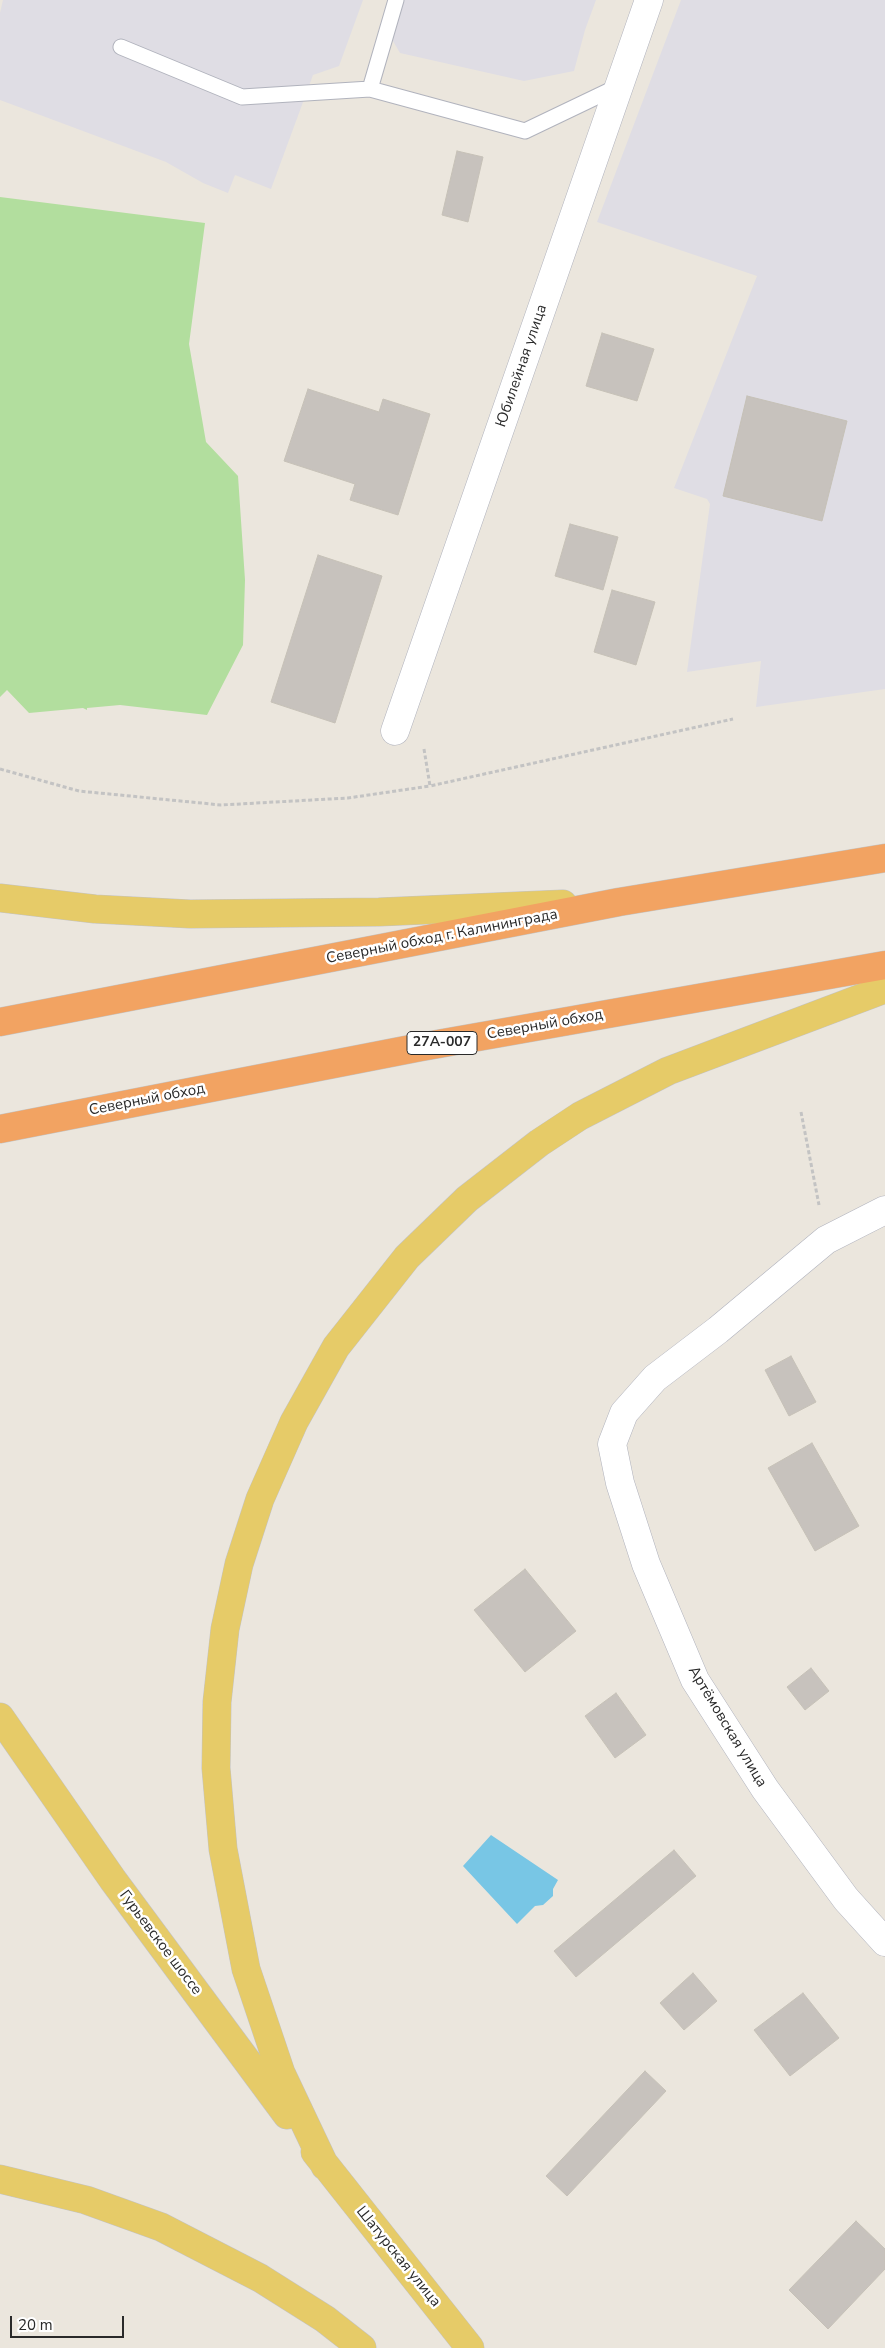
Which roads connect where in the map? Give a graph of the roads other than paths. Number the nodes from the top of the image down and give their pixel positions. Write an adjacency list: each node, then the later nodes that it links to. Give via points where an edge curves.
1 (396, 0): 5 (lane)
2 (649, 0): 4 (street, Юбилейная улица)
3 (121, 47): 5 (lane, via 242,97)
4 (619, 86): 5 (lane, via 525,132); 6 (street, Юбилейная улица)
5 (370, 89)
6 (395, 731)
7 (885, 858): 9 (highway, Северный обход г. Калининграда)
8 (0, 898): 9 (main road, via 95,909 280,915)
9 (619, 902): 12 (highway, Северный обход г. Калининграда)
10 (885, 965): 13 (highway, Северный обход / 27А-007, via 421,1047)
11 (885, 989): 17 (main road, via 668,1071 580,1116 539,1143 467,1199 407,1257 336,1347 294,1422 260,1499 239,1564 225,1630 218,1693 216,1768 223,1850 246,1969 281,2073)
12 (0, 1022)
13 (0, 1129)
14 (885, 1210): 16 (street, Артёмовская улица, via 826,1240 655,1378 624,1413 612,1444 620,1483 646,1564 695,1680 765,1789 846,1899)
15 (0, 1717): 17 (main road, Гурьевское шоссе, via 113,1880)
16 (885, 1942)
17 (325, 2166): 20 (main road, Шатурская улица)
18 (0, 2179): 19 (main road, via 86,2200 161,2227 260,2278 325,2319)
19 (362, 2348)
20 (470, 2348)

